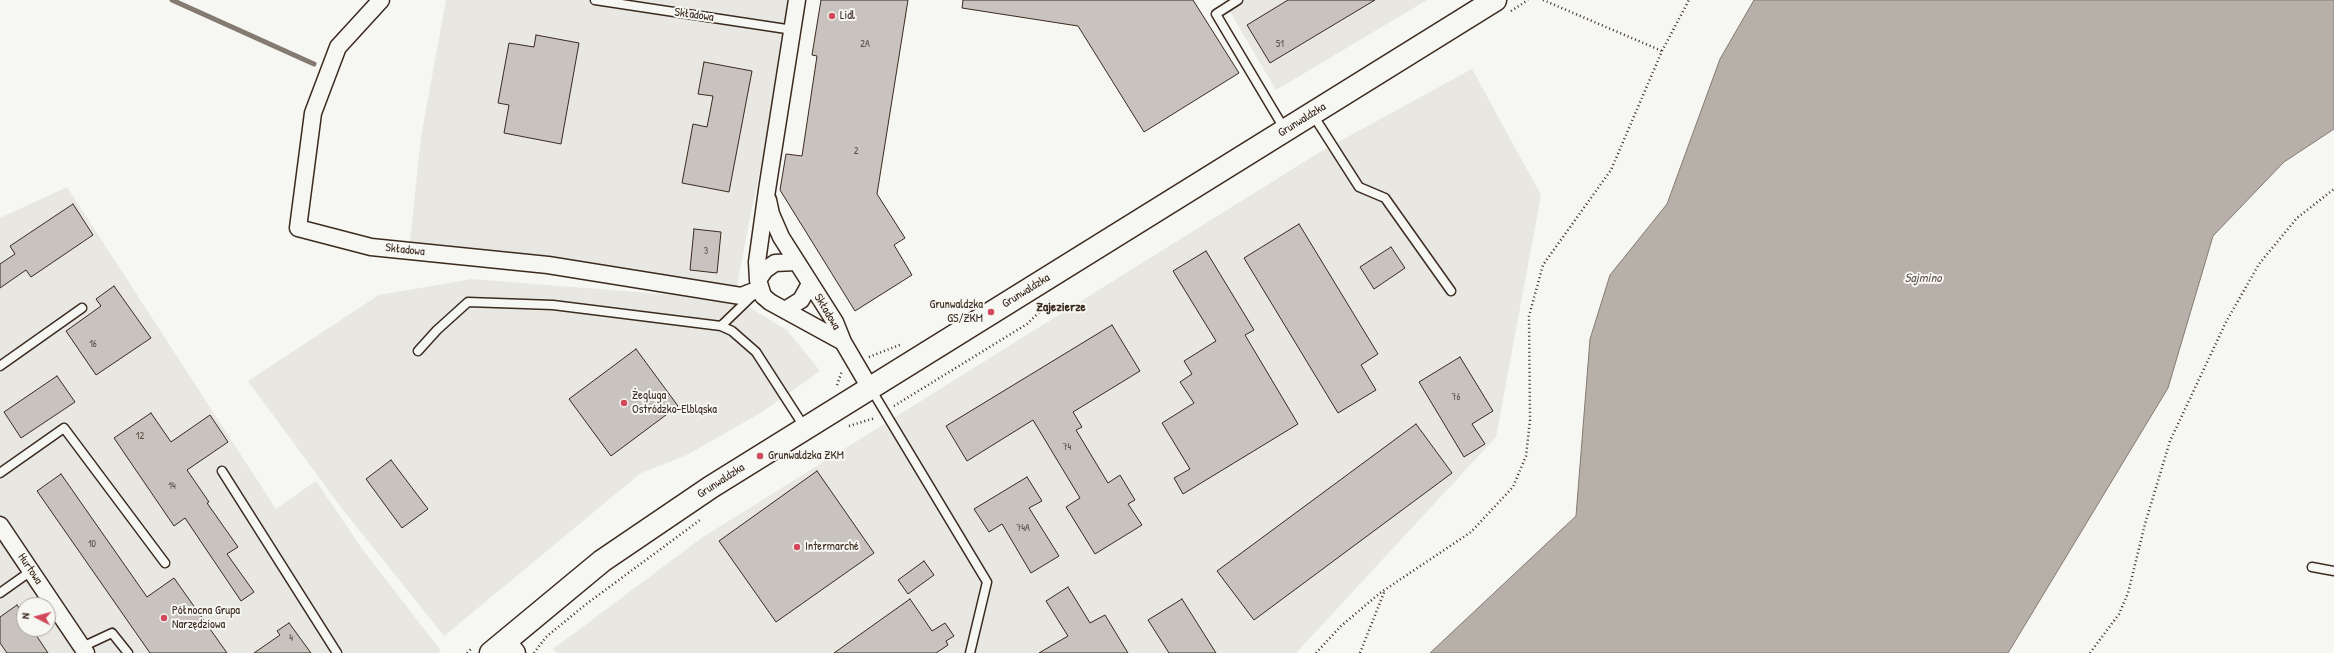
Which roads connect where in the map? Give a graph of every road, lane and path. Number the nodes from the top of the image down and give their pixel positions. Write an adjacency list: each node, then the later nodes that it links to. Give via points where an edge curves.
1 (381, 0): 17 (street, Składowa, via 338,47 313,113 298,228 371,247 548,266 741,296)
2 (595, 0): 9 (lane, Składowa)
3 (797, 0): 9 (street, Składowa)
4 (1238, 0): 12 (lane, via 1216,14)
5 (1528, 0): 8 (path)
6 (1543, 0): 10 (path)
7 (1690, 0): 10 (path)
8 (1502, 6): 11 (main road, Grunwaldzka)
9 (793, 30): 14 (street, Składowa)
10 (1662, 51): 38 (path, via 1611,170 1543,265 1529,316 1530,420 1526,456 1513,487 1471,532)
11 (1312, 114): 12 (main road, Grunwaldzka); 18 (lane, via 1359,187 1385,198)
12 (1285, 130): 26 (main road, Grunwaldzka)
13 (2334, 189): 48 (path, via 2297,218 2259,264 2226,322 2170,441 2128,593 2119,614)
14 (767, 190): 15 (street, Składowa, via 771,214); 17 (street, Składowa, via 757,262)
15 (796, 262): 16 (street, Składowa); 17 (street, Składowa, via 775,263 765,270)
16 (810, 284): 21 (street, Składowa, via 801,300); 23 (street, Składowa, via 835,322)
17 (758, 285): 21 (street, Składowa, via 763,296); 22 (lane)
18 (1451, 291)
19 (1056, 295): 27 (path, via 1027,324)
20 (82, 308): 25 (lane)
21 (785, 310): 23 (street, Składowa)
22 (721, 326): 24 (lane, via 553,305 468,302); 28 (lane, via 732,331 756,352)
23 (843, 342): 26 (street, Składowa)
24 (418, 351)
25 (0, 366)
26 (870, 388): 27 (lane); 28 (main road, Grunwaldzka)
27 (885, 412): 29 (path, via 871,421 850,425); 45 (lane, via 987,582)
28 (805, 428): 40 (main road, Grunwaldzka, via 609,556)
29 (844, 429)
30 (222, 471): 43 (lane)
31 (0, 473): 34 (lane, via 64,428)
32 (701, 519): 44 (path, via 585,605 546,637)
33 (0, 524): 36 (street, Hurtowa)
34 (165, 563)
35 (2312, 567): 37 (lane)
36 (31, 571): 39 (lane); 41 (street, Hurtowa)
37 (2334, 571)
38 (1385, 590): 46 (path, via 1341,626); 47 (path)
39 (0, 593)
40 (503, 649)
41 (84, 650): 42 (lane, via 112,633)
42 (128, 653)
43 (337, 653)
44 (534, 653)
45 (970, 653)
46 (1316, 653)
47 (1360, 653)
48 (2090, 653)

